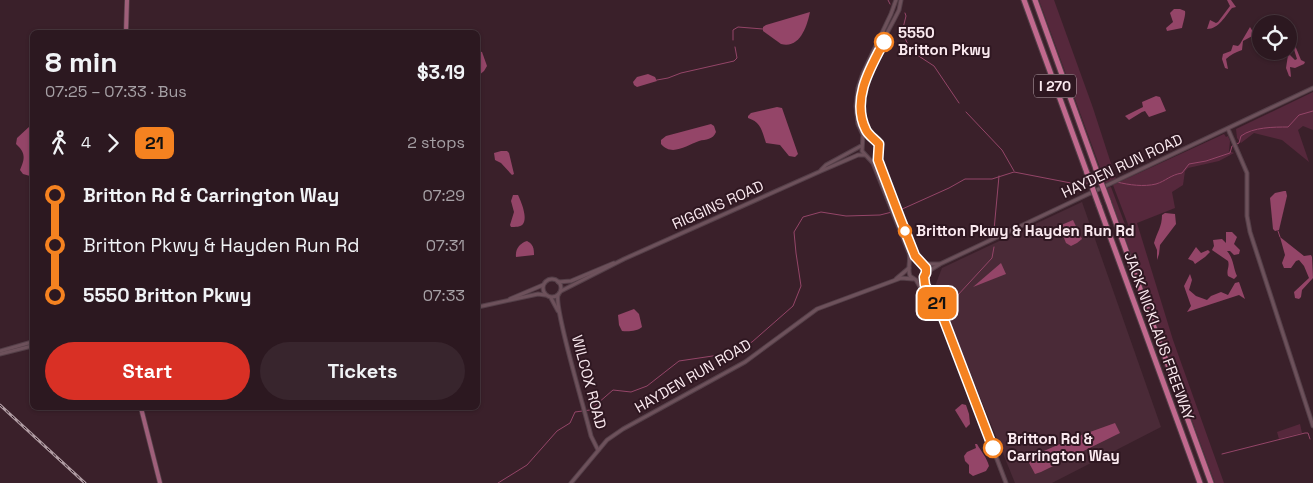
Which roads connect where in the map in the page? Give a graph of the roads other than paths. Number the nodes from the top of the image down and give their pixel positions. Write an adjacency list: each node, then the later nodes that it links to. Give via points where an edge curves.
1 (127, 0): 6 (main road)
2 (896, 0): 10 (main road, via 858,88 856,114 863,135)
3 (901, 0): 9 (main road, via 862,92 864,124)
4 (1024, 0): 40 (highway, JACK NICKLAUS FREEWAY / I 270, bridge)
5 (1035, 0): 41 (highway, JACK NICKLAUS FREEWAY / I 270, bridge)
6 (126, 30)
7 (1313, 88): 8 (main road, HAYDEN RUN ROAD)
8 (1228, 129): 16 (main road, HAYDEN RUN ROAD); 35 (main road, via 1248,176 1249,228)
9 (874, 139): 10 (main road, via 867,139); 11 (main road, via 879,144)
10 (862, 144): 12 (main road); 13 (main road, RIGGINS ROAD)
11 (878, 153): 12 (main road); 15 (main road, via 900,218)
12 (866, 156): 13 (main road, RIGGINS ROAD); 17 (main road, via 873,163 909,253)
13 (821, 170): 14 (main road, RIGGINS ROAD)
14 (624, 259): 21 (main road, RIGGINS ROAD, via 571,281); 24 (main road, RIGGINS ROAD)
15 (921, 263): 16 (main road, HAYDEN RUN ROAD); 17 (main road); 18 (main road)
16 (940, 264): 18 (main road, HAYDEN RUN ROAD)
17 (910, 267): 20 (main road, via 910,276); 22 (main road, HAYDEN RUN ROAD)
18 (926, 273): 19 (main road)
19 (924, 277): 20 (main road); 30 (main road)
20 (915, 280): 22 (main road, HAYDEN RUN ROAD, via 904,277); 30 (main road)
21 (558, 282): 23 (main road, via 551,279); 24 (main road)
22 (892, 282): 36 (main road, HAYDEN RUN ROAD, via 817,308 745,362 623,429)
23 (543, 285): 25 (main road); 27 (main road)
24 (560, 293): 26 (main road); 29 (main road, WILCOX ROAD, via 557,302)
25 (546, 295): 26 (main road); 27 (main road)
26 (551, 298): 29 (main road, WILCOX ROAD)
27 (510, 299): 28 (main road)
28 (480, 306)
29 (561, 318): 36 (main road, WILCOX ROAD)
30 (943, 320): 39 (main road)
31 (30, 343): 33 (main road)
32 (30, 346): 33 (main road)
33 (0, 352)
34 (142, 410): 37 (main road)
35 (1313, 426)
36 (598, 450): 38 (main road, HAYDEN RUN ROAD)
37 (160, 483)
38 (571, 483)
39 (1006, 483)
40 (1200, 483)
41 (1211, 483)

